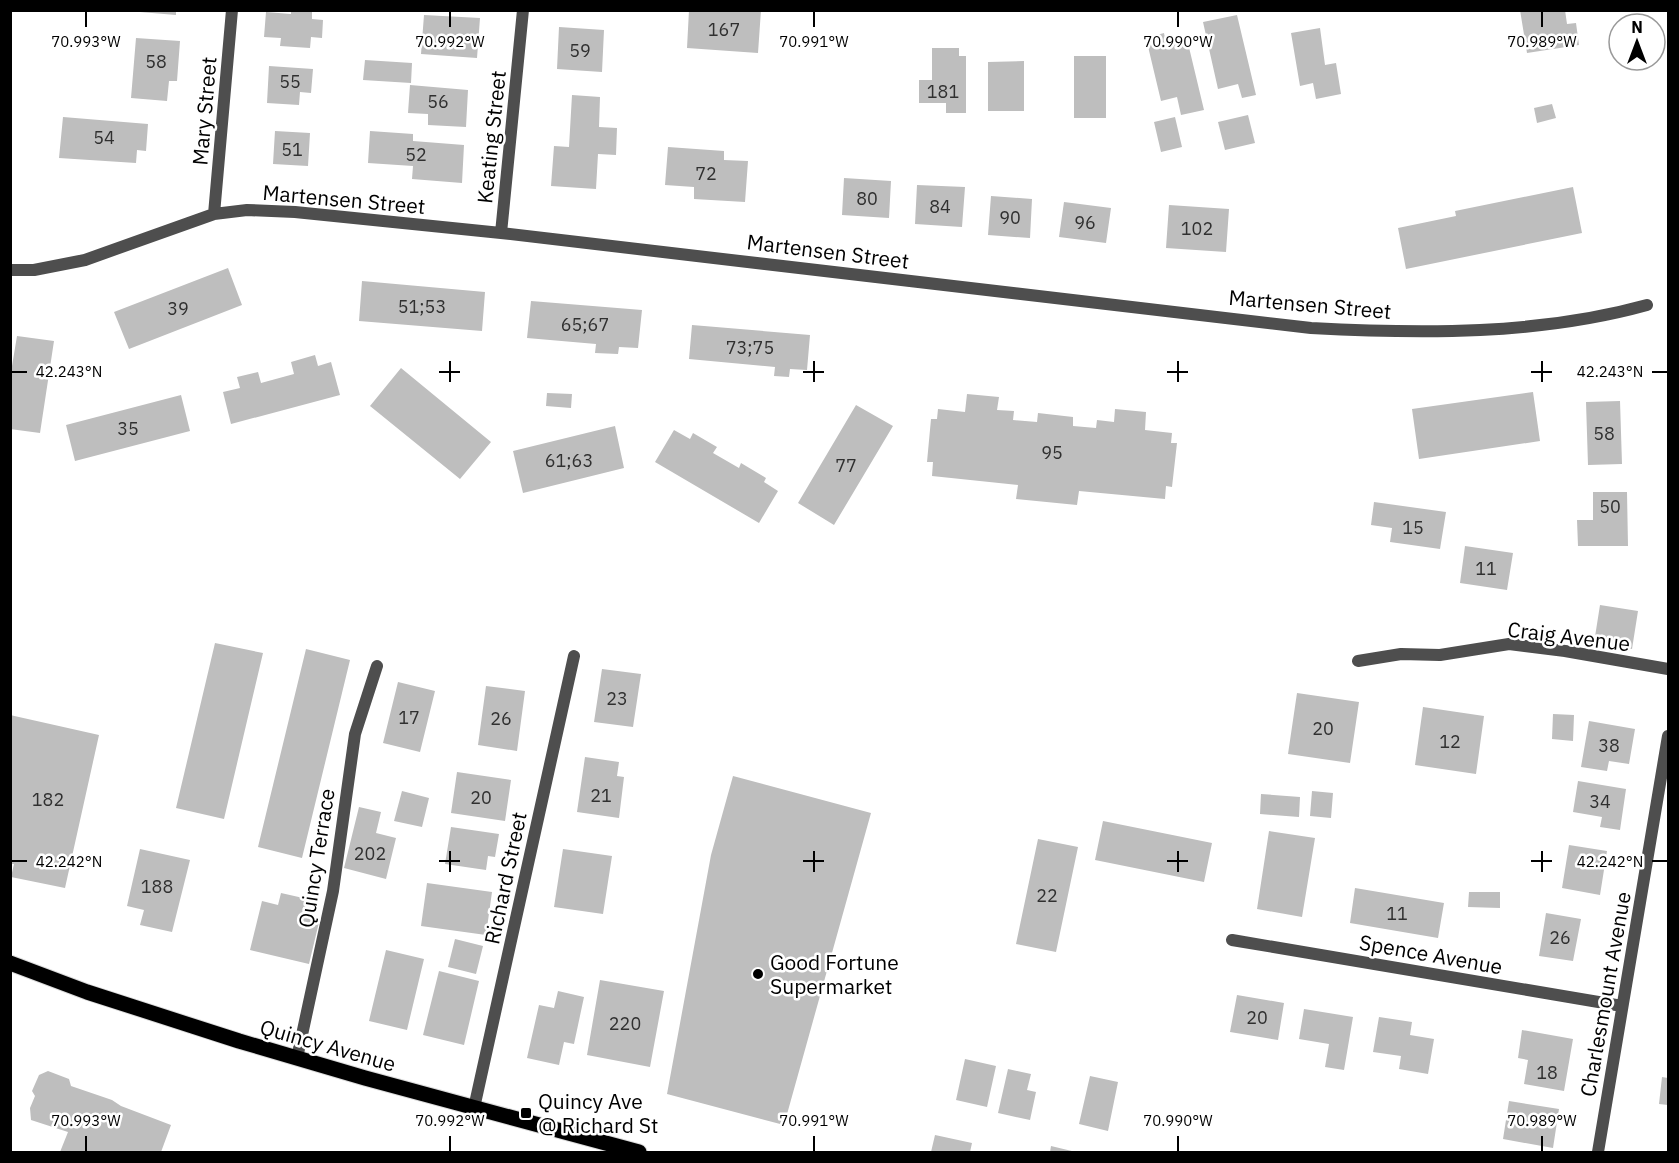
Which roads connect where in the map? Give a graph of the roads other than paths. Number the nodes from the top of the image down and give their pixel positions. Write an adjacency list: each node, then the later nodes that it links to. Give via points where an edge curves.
1 (232, 10): 3 (street, Mary Street)
2 (523, 10): 4 (street, Keating Street)
3 (214, 214): 4 (street, Martensen Street, via 248,210 295,212); 5 (street, Martensen Street, via 85,260 34,270)
4 (501, 232): 6 (street, Martensen Street, via 1311,328 1501,328 1584,319)
5 (10, 270)
6 (1647, 304)
7 (574, 656): 16 (street, Richard Street)
8 (1358, 661): 10 (street, Craig Avenue, via 1401,654 1440,655 1509,644)
9 (377, 666): 15 (street, Quincy Terrace, via 355,734 333,891)
10 (1668, 669)
11 (1668, 736): 14 (street, Charlesmount Avenue)
12 (1232, 940): 14 (street, Spence Avenue)
13 (10, 963): 15 (main road, Quincy Avenue, via 138,1009)
14 (1622, 1006): 18 (street, Charlesmount Avenue)
15 (297, 1058): 16 (main road, Quincy Avenue)
16 (474, 1108): 17 (main road, Quincy Avenue)
17 (639, 1152)
18 (1598, 1152)

